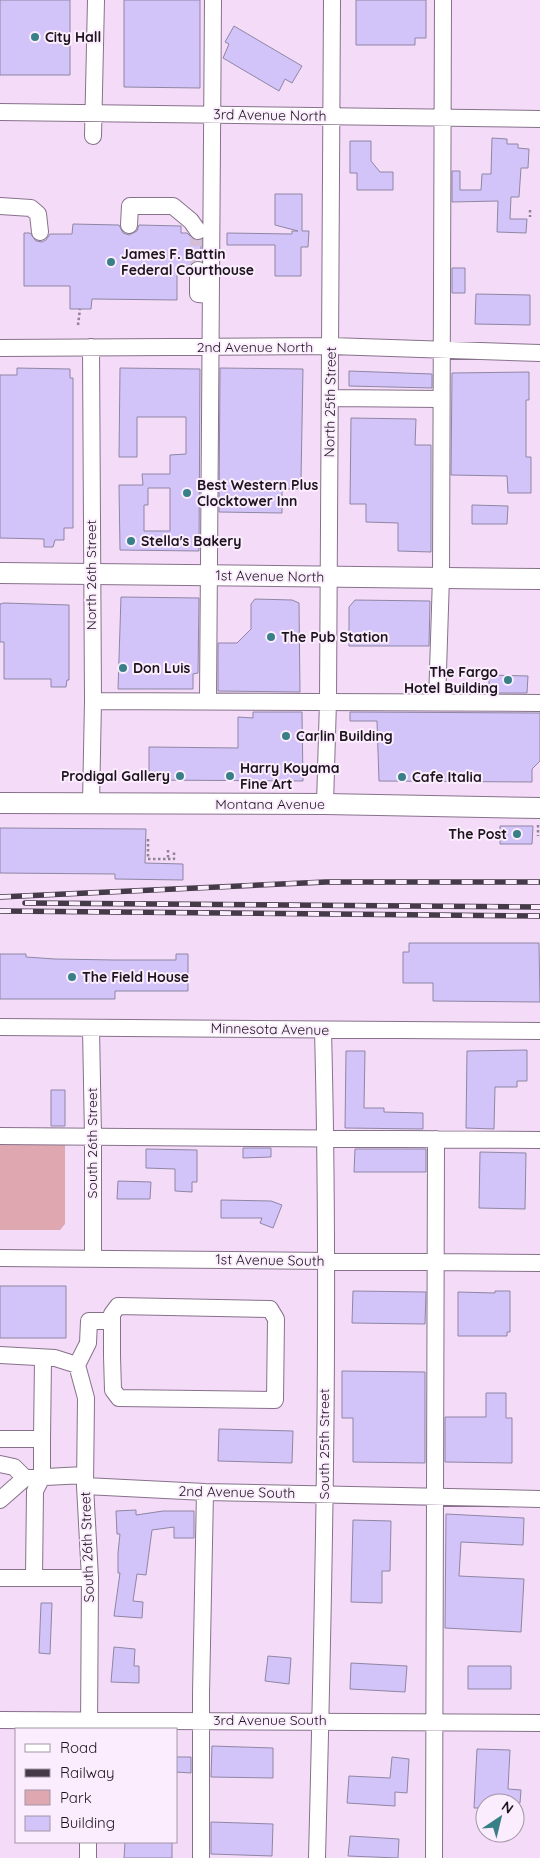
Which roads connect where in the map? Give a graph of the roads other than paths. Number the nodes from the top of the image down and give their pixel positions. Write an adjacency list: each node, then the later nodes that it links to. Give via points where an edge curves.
1 (96, 0): 6 (street)
2 (213, 0): 7 (street)
3 (332, 0): 8 (street, North 25th Street)
4 (443, 0): 9 (street)
5 (0, 112): 6 (street, 3rd Avenue North)
6 (94, 113): 7 (street, 3rd Avenue North); 11 (street)
7 (211, 115): 8 (street, 3rd Avenue North); 12 (street)
8 (332, 116): 9 (street, 3rd Avenue North); 18 (street, North 25th Street)
9 (442, 118): 10 (street, 3rd Avenue North); 22 (street)
10 (540, 119)
11 (93, 136)
12 (211, 200): 14 (street, via 195,226 173,206 130,206); 17 (street)
13 (0, 206): 15 (street, via 32,208 38,214)
14 (129, 225)
15 (40, 232)
16 (198, 270): 17 (street, via 198,294)
17 (210, 295): 19 (street)
18 (331, 346): 19 (street, 2nd Avenue North); 22 (street, 2nd Avenue North); 24 (street, North 25th Street)
19 (210, 347): 21 (street, 2nd Avenue North); 28 (street)
20 (0, 348): 21 (street, 2nd Avenue North)
21 (91, 348): 27 (street, North 26th Street)
22 (441, 350): 23 (street, 2nd Avenue North); 25 (street)
23 (540, 353)
24 (330, 398): 25 (street); 29 (street, North 25th Street)
25 (441, 399): 30 (street)
26 (0, 573): 27 (main road, 1st Avenue North)
27 (92, 574): 28 (main road, 1st Avenue North); 34 (street, North 26th Street)
28 (208, 575): 29 (main road, 1st Avenue North); 32 (street)
29 (328, 577): 30 (main road, 1st Avenue North); 33 (street, North 25th Street)
30 (441, 577): 31 (main road, 1st Avenue North); 35 (street)
31 (540, 579)
32 (208, 700): 33 (street); 34 (street)
33 (328, 701): 35 (street); 39 (street, North 25th Street)
34 (93, 702): 37 (street, North 26th Street)
35 (437, 702): 36 (street)
36 (540, 703)
37 (91, 803): 38 (main road, Montana Avenue); 39 (main road, Montana Avenue)
38 (0, 804)
39 (324, 804): 40 (main road, Montana Avenue)
40 (539, 817)
41 (0, 1027): 42 (street, Minnesota Avenue)
42 (91, 1028): 43 (street, Minnesota Avenue); 46 (street, South 26th Street)
43 (324, 1030): 44 (street, Minnesota Avenue); 47 (street, South 25th Street)
44 (540, 1031)
45 (0, 1136): 46 (street)
46 (94, 1137): 47 (street); 51 (street, South 26th Street)
47 (326, 1138): 48 (street); 52 (street, South 25th Street)
48 (436, 1139): 49 (street); 53 (street)
49 (540, 1140)
50 (0, 1258): 51 (street, 1st Avenue South)
51 (92, 1258): 52 (street, 1st Avenue South)
52 (325, 1260): 53 (street, 1st Avenue South); 66 (street, South 25th Street)
53 (436, 1262): 54 (street, 1st Avenue South); 67 (street)
54 (540, 1263)
55 (112, 1321): 55 (street, via 113,1390 119,1398 276,1400 276,1319 270,1309 118,1306 112,1314); 58 (street, via 89,1321 88,1343)
56 (0, 1355): 57 (street)
57 (43, 1359): 58 (street, via 65,1360); 60 (street)
58 (77, 1365): 64 (street, South 26th Street, via 86,1398)
59 (0, 1439): 60 (street)
60 (42, 1439): 62 (street)
61 (0, 1464): 63 (street, via 14,1467)
62 (42, 1477): 63 (street, 2nd Avenue South); 64 (street, 2nd Avenue South); 71 (street, via 35,1491)
63 (25, 1478): 69 (street)
64 (85, 1480): 65 (street, 2nd Avenue South); 72 (street, South 26th Street)
65 (205, 1492): 66 (street, 2nd Avenue South); 74 (street)
66 (323, 1493): 67 (street, 2nd Avenue South); 75 (street, South 25th Street)
67 (435, 1496): 68 (street, 2nd Avenue South); 76 (street)
68 (540, 1499)
69 (0, 1500)
70 (0, 1578): 71 (street)
71 (34, 1578): 72 (street)
72 (90, 1578): 78 (street, South 26th Street)
73 (0, 1720): 78 (street, 3rd Avenue South)
74 (201, 1720): 75 (street, 3rd Avenue South); 78 (street, 3rd Avenue South); 81 (street)
75 (320, 1720): 76 (street, 3rd Avenue South); 82 (street, South 25th Street)
76 (434, 1720): 77 (street, 3rd Avenue South); 83 (street)
77 (540, 1723)
78 (89, 1725)
79 (88, 1843): 80 (street)
80 (88, 1858)
81 (201, 1858)
82 (317, 1858)
83 (434, 1858)

